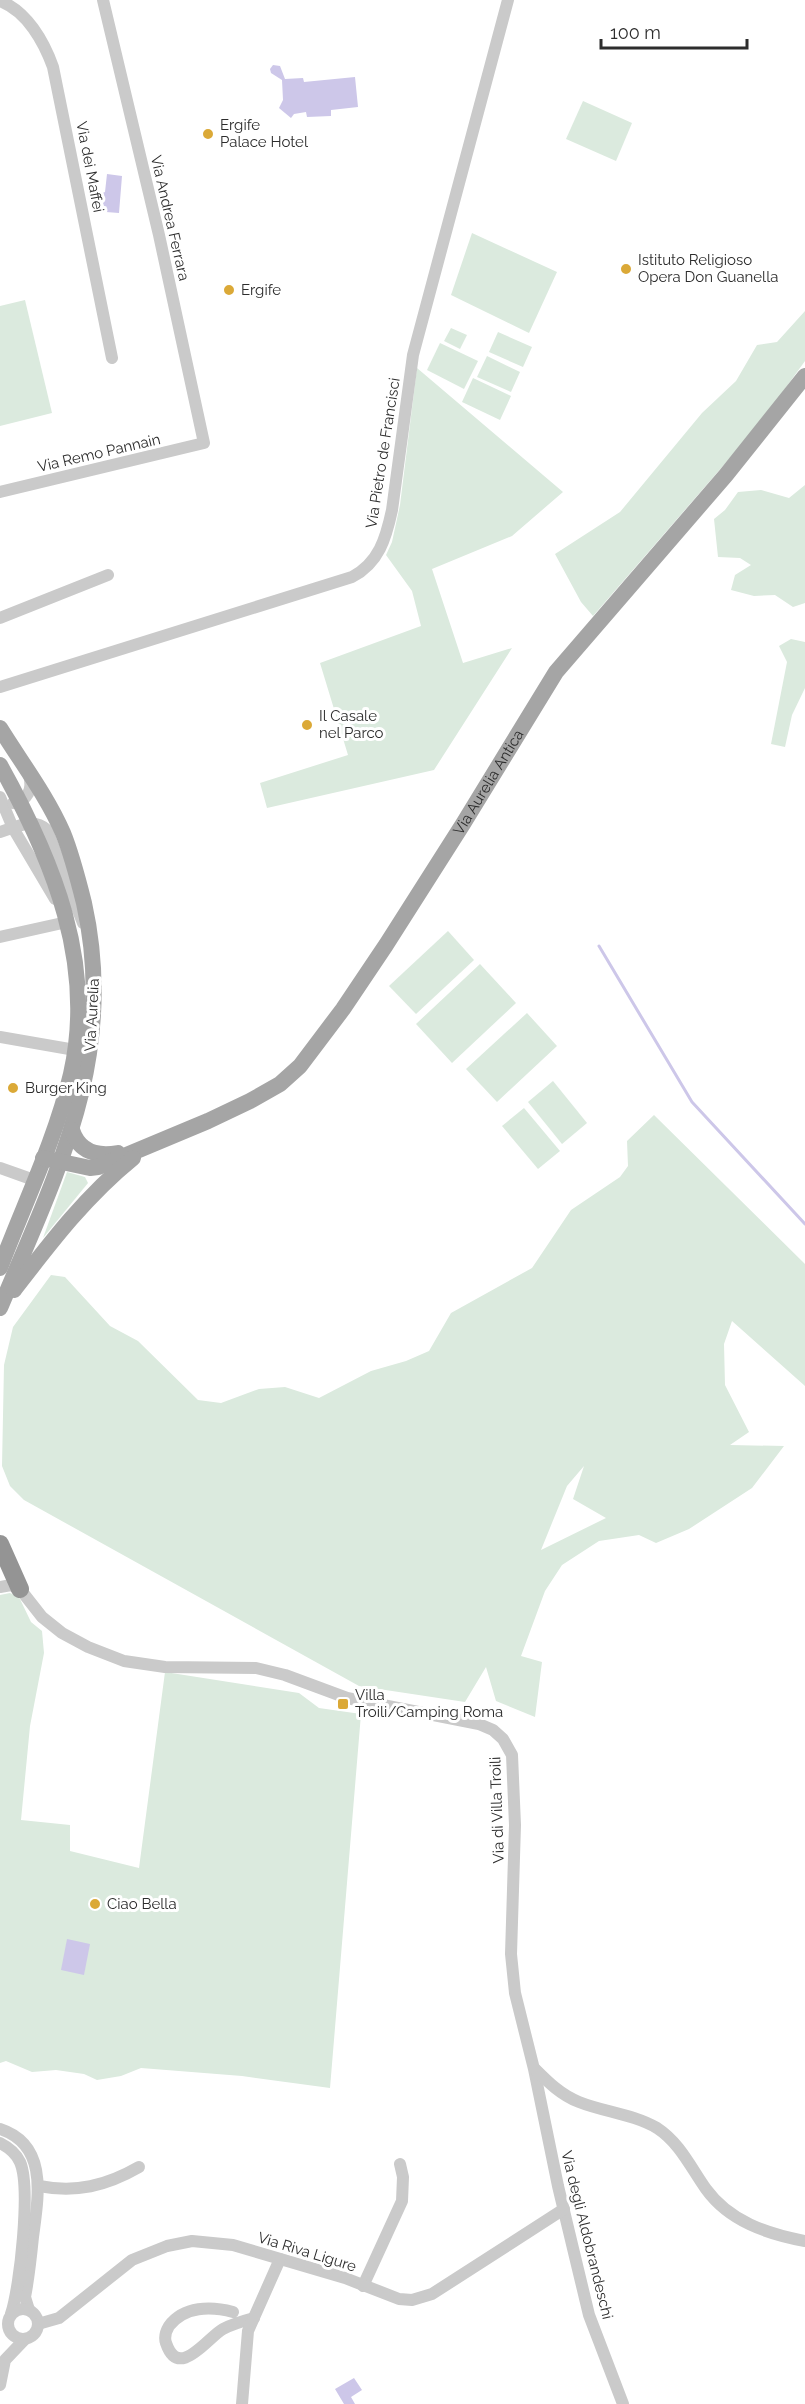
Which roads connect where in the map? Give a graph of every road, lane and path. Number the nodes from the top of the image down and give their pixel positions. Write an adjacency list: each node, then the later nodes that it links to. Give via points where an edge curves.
1 (104, 0): 6 (street, Via Andrea Ferrara)
2 (508, 0): 10 (street, Via Pietro de Francisci, via 413,355 392,510 387,534 376,556 352,577)
3 (0, 1): 4 (street, Via dei Maffei, via 32,28 53,67)
4 (112, 358)
5 (805, 376): 25 (main road, Via Aurelia Antica, via 711,493 552,678 464,824 309,1055 287,1078 262,1094)
6 (204, 443): 7 (street, Via Remo Pannain)
7 (0, 492)
8 (108, 575): 9 (street)
9 (0, 618)
10 (0, 687)
11 (0, 728): 13 (main road, Via Aurelia)
12 (0, 765): 15 (main road, Via Aurelia)
13 (29, 775): 15 (street, via 30,792); 21 (main road, Via Aurelia, via 68,846)
14 (0, 796): 15 (street); 17 (street, Via Aurelia)
15 (20, 802): 16 (main road, Via Aurelia)
16 (31, 823): 17 (street); 19 (main road, Via Aurelia); 21 (street, via 42,825 50,835)
17 (13, 828): 18 (street); 19 (street, Via Aurelia)
18 (0, 832)
19 (66, 916): 20 (street); 23 (main road, Via Aurelia, via 78,980)
20 (0, 937)
21 (90, 937): 24 (main road, Via Aurelia, via 95,967 93,1037)
22 (0, 1037): 23 (street)
23 (75, 1050): 26 (main road, Via Aurelia)
24 (72, 1130): 25 (main road, via 82,1147 98,1155); 27 (main road, Via Aurelia)
25 (146, 1148): 29 (main road); 31 (main road)
26 (43, 1158): 27 (main road); 30 (main road, Via Aurelia)
27 (60, 1161): 29 (main road); 35 (main road, Via Aurelia)
28 (0, 1168): 30 (street)
29 (90, 1168): 31 (main road, via 94,1173 92,1184)
30 (34, 1180): 32 (main road, Via Aurelia)
31 (71, 1216): 35 (main road)
32 (18, 1221): 33 (street, Via Aurelia); 34 (main road, Via Aurelia)
33 (0, 1244)
34 (0, 1268)
35 (0, 1308)
36 (0, 1544): 38 (highway)
37 (0, 1587): 38 (street, via 11,1585)
38 (20, 1589): 39 (street, Via di Villa Troili, via 42,1617 62,1633 124,1661 165,1667 267,1670 347,1698 479,1724 503,1739 510,1750 514,1797 512,1967)
39 (534, 2069): 45 (street, Via degli Aldobrandeschi); 46 (street, via 571,2098 660,2130 676,2144 713,2198 739,2220)
40 (0, 2129): 44 (street, via 17,2137 27,2148 38,2171)
41 (0, 2143): 51 (street, via 17,2157 24,2181 21,2251)
42 (400, 2164): 48 (street, via 402,2201)
43 (139, 2167): 44 (street, via 78,2189)
44 (39, 2186): 49 (street, via 25,2297)
45 (564, 2209): 48 (street, Via Riva Ligure, via 425,2297 399,2299); 59 (street, Via degli Aldobrandeschi, via 589,2315)
46 (805, 2241)
47 (280, 2259): 48 (street, Via Riva Ligure); 52 (street); 53 (street, Via Riva Ligure, via 218,2242 192,2241 167,2246 142,2254 59,2318)
48 (363, 2286)
49 (29, 2310): 51 (street); 53 (street, via 36,2315)
50 (233, 2312): 52 (street, via 219,2308 184,2313 168,2327 166,2343 172,2353 190,2358 223,2329)
51 (11, 2314): 54 (street)
52 (254, 2318): 58 (street, via 248,2331)
53 (38, 2324): 55 (street, via 35,2334)
54 (9, 2330): 55 (street, via 16,2338); 56 (street)
55 (25, 2339): 56 (street)
56 (5, 2360): 57 (street)
57 (0, 2385)
58 (242, 2404)
59 (622, 2404)

